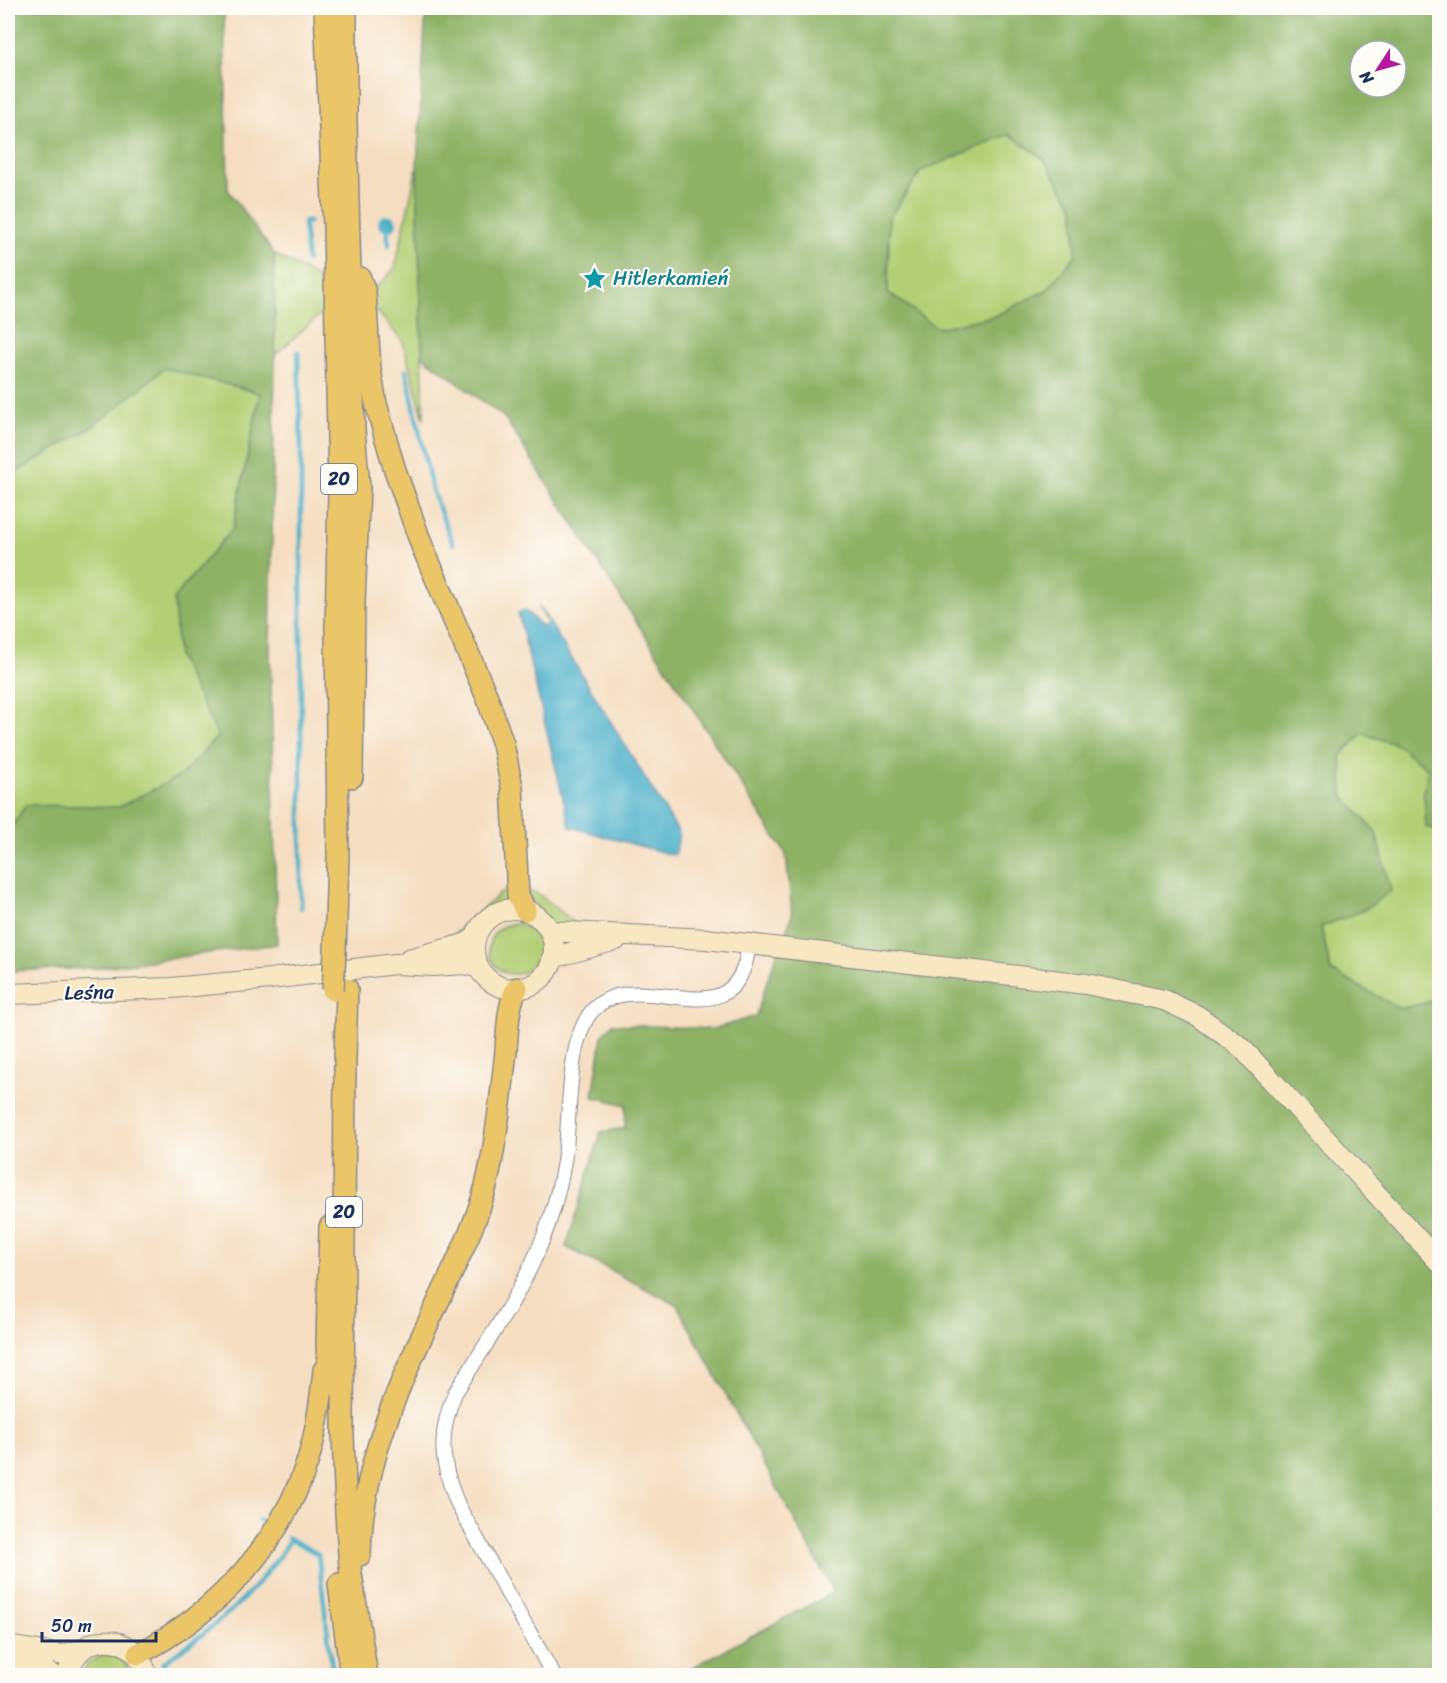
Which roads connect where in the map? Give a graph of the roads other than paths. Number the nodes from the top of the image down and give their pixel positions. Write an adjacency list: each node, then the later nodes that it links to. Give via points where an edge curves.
1 (326, 8): 9 (main road, 20, via 339,492 336,626)
2 (346, 8): 3 (main road, 20)
3 (350, 252): 4 (main road, via 365,293 370,369 394,467 503,744 512,786 518,896); 9 (main road, 20, via 359,488)
4 (525, 910): 5 (street, via 542,920); 7 (street, via 495,913)
5 (550, 932): 6 (street); 10 (street)
6 (629, 936): 8 (street); 10 (street)
7 (475, 938): 11 (street); 12 (street)
8 (749, 944): 16 (street, via 1086,984 1164,1000 1198,1016 1241,1047); 28 (street, via 741,977 722,994 697,999 626,994 593,1010 578,1037 574,1055 564,1162 544,1239 526,1279 455,1393 444,1424 442,1448 449,1485)
9 (341, 951): 14 (main road, 20, bridge)
10 (552, 958): 13 (street, via 538,980)
11 (395, 964): 12 (street, via 465,964); 15 (street, Leśna, via 171,988)
12 (479, 968): 13 (street, via 492,982)
13 (517, 988): 18 (main road, via 509,1020 489,1173 480,1203 393,1403 370,1475 360,1540)
14 (340, 990): 17 (main road, 20); 18 (main road, 20, via 342,1401 346,1525)
15 (8, 994)
16 (1440, 1263)
17 (327, 1344): 22 (main road, via 320,1408 308,1459 272,1535 245,1571 203,1611); 26 (main road, 20, via 335,1538)
18 (360, 1631): 27 (main road, 20)
19 (8, 1646): 20 (street, via 63,1655)
20 (81, 1650): 22 (street, via 108,1640); 24 (street)
21 (8, 1654): 23 (street)
22 (138, 1654): 25 (street)
23 (56, 1676)
24 (68, 1676)
25 (147, 1676)
26 (351, 1676)
27 (367, 1676)
28 (554, 1676)

